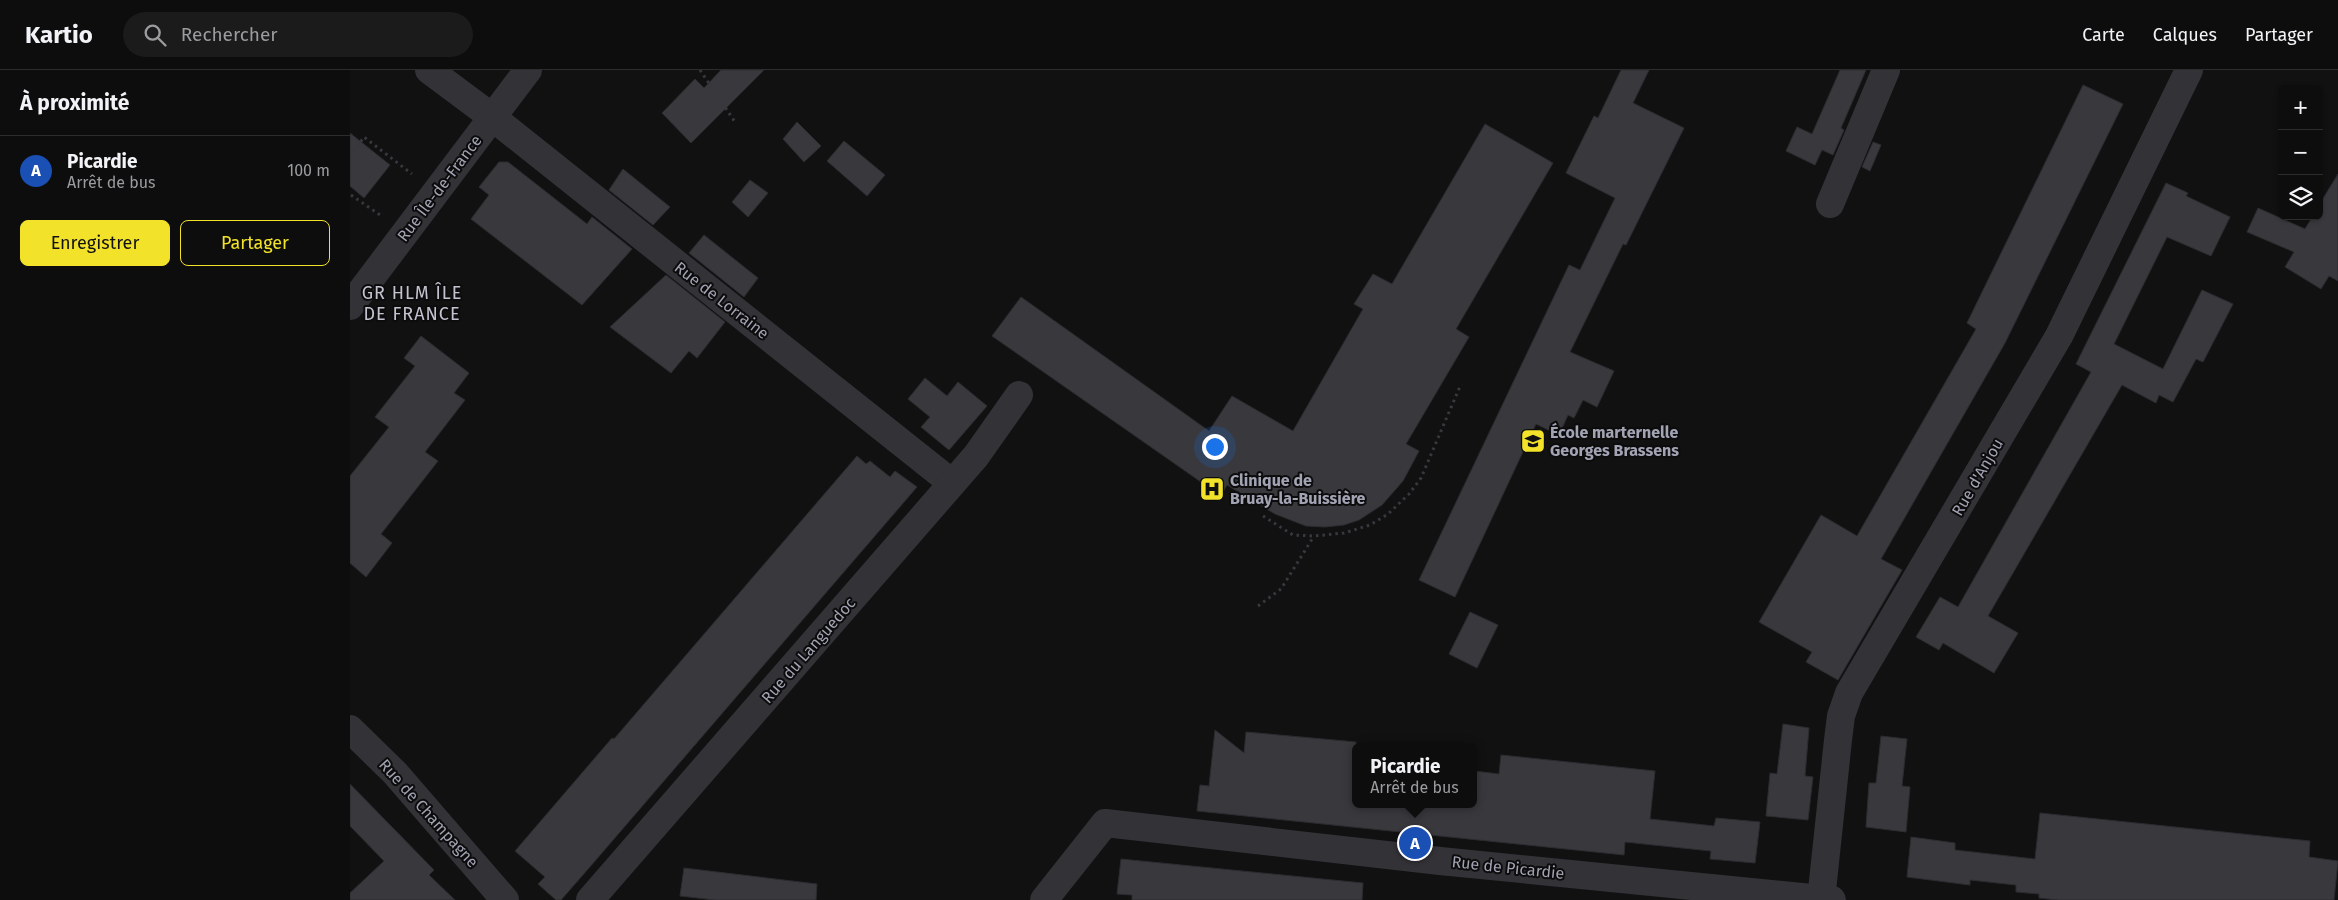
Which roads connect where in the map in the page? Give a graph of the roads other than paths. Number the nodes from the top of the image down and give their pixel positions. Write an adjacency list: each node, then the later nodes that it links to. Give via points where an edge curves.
1 (429, 70): 5 (street, Rue de Lorraine)
2 (528, 70): 5 (street, Rue Île-de-France)
3 (1886, 70): 6 (street)
4 (2189, 70): 14 (street, Rue d'Anjou, via 2059,336 1849,693 1841,716 1838,740)
5 (492, 117): 7 (street, Rue Île-de-France); 9 (street, Rue de Lorraine)
6 (1830, 204)
7 (350, 306)
8 (1018, 395): 9 (street, Rue du Languedoc, via 976,456)
9 (952, 483): 12 (street, Rue du Languedoc)
10 (350, 729): 11 (street, Rue de Champagne, via 395,773)
11 (505, 900)
12 (590, 900)
13 (1044, 900): 14 (street, Rue de Picardie, via 1105,823)
14 (1825, 900)

